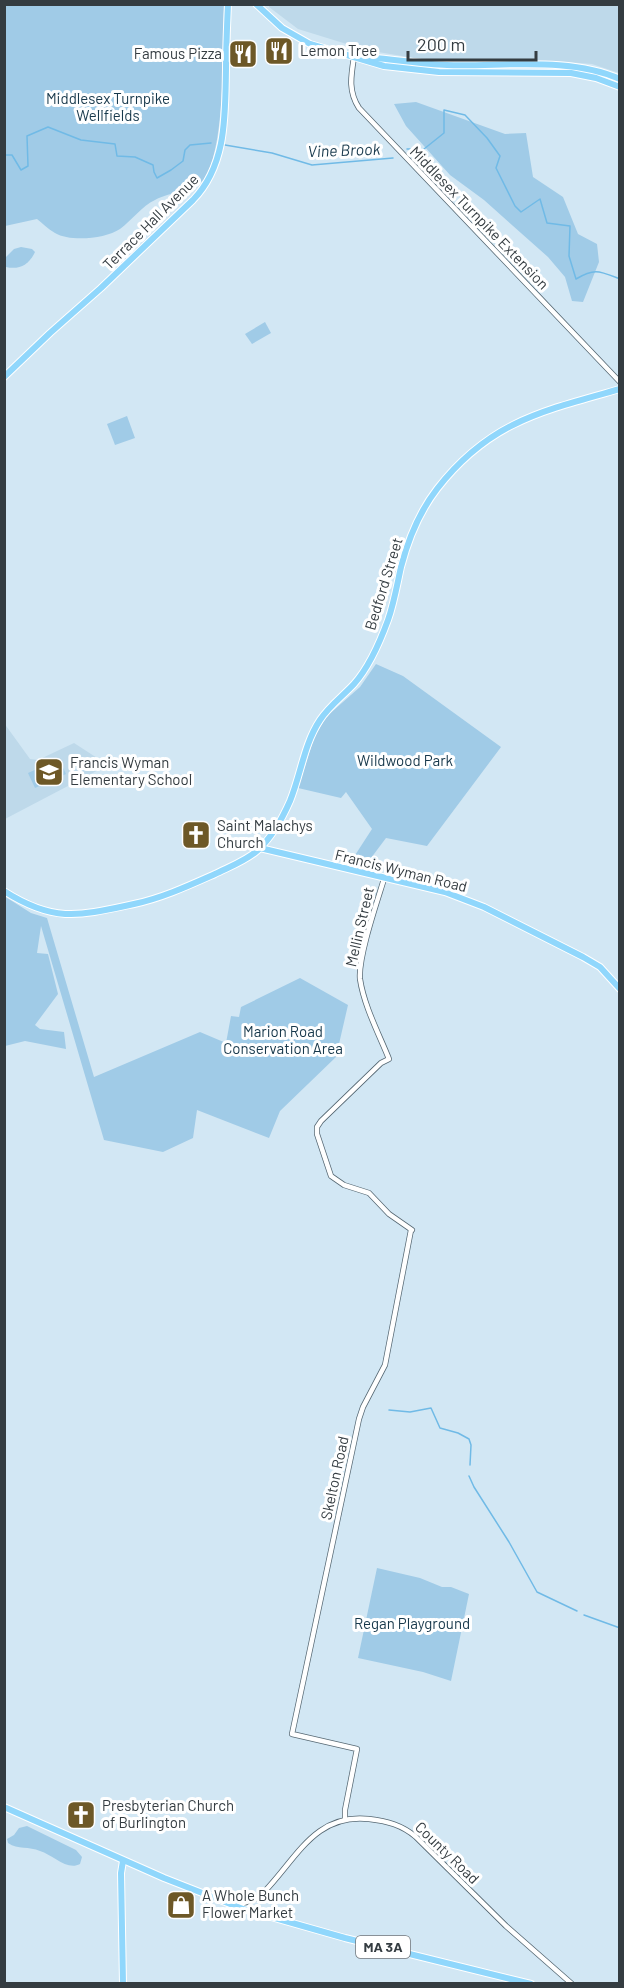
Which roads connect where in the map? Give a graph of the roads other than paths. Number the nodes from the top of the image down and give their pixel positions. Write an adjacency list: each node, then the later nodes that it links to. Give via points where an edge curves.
1 (228, 4): 6 (main road, Terrace Hall Avenue, via 225,121 213,174 207,184 102,288)
2 (256, 4): 3 (main road, via 271,20 303,40)
3 (354, 57): 4 (main road, via 439,65 572,66); 5 (main road, via 384,66 439,72 571,73); 7 (street, Middlesex Turnpike Extension, via 351,85 359,108)
4 (620, 79)
5 (620, 87)
6 (4, 377)
7 (620, 382)
8 (620, 389): 9 (main road, Bedford Street, via 525,418 467,455 436,490 407,547 390,616 374,652 358,680 320,720 289,804)
9 (260, 848): 10 (main road, Francis Wyman Road); 11 (main road, Bedford Street, via 231,867 174,892 82,915 38,909)
10 (384, 879): 12 (main road, Francis Wyman Road, via 445,892 482,906 600,967); 13 (street, Mellin Street, via 360,968 361,982 389,1059 318,1125 317,1137 334,1179 369,1193)
11 (4, 891)
12 (620, 989)
13 (411, 1230): 15 (street, Skelton Road, via 384,1367 359,1419 292,1734 357,1749)
14 (4, 1807): 16 (main road, MA 3A)
15 (345, 1819): 17 (street, County Road, via 317,1832 264,1892); 20 (street, County Road, via 401,1826 522,1942)
16 (123, 1861): 17 (main road, MA 3A); 18 (main road)
17 (236, 1907): 19 (main road, MA 3A)
18 (123, 1983)
19 (531, 1983)
20 (572, 1983)

